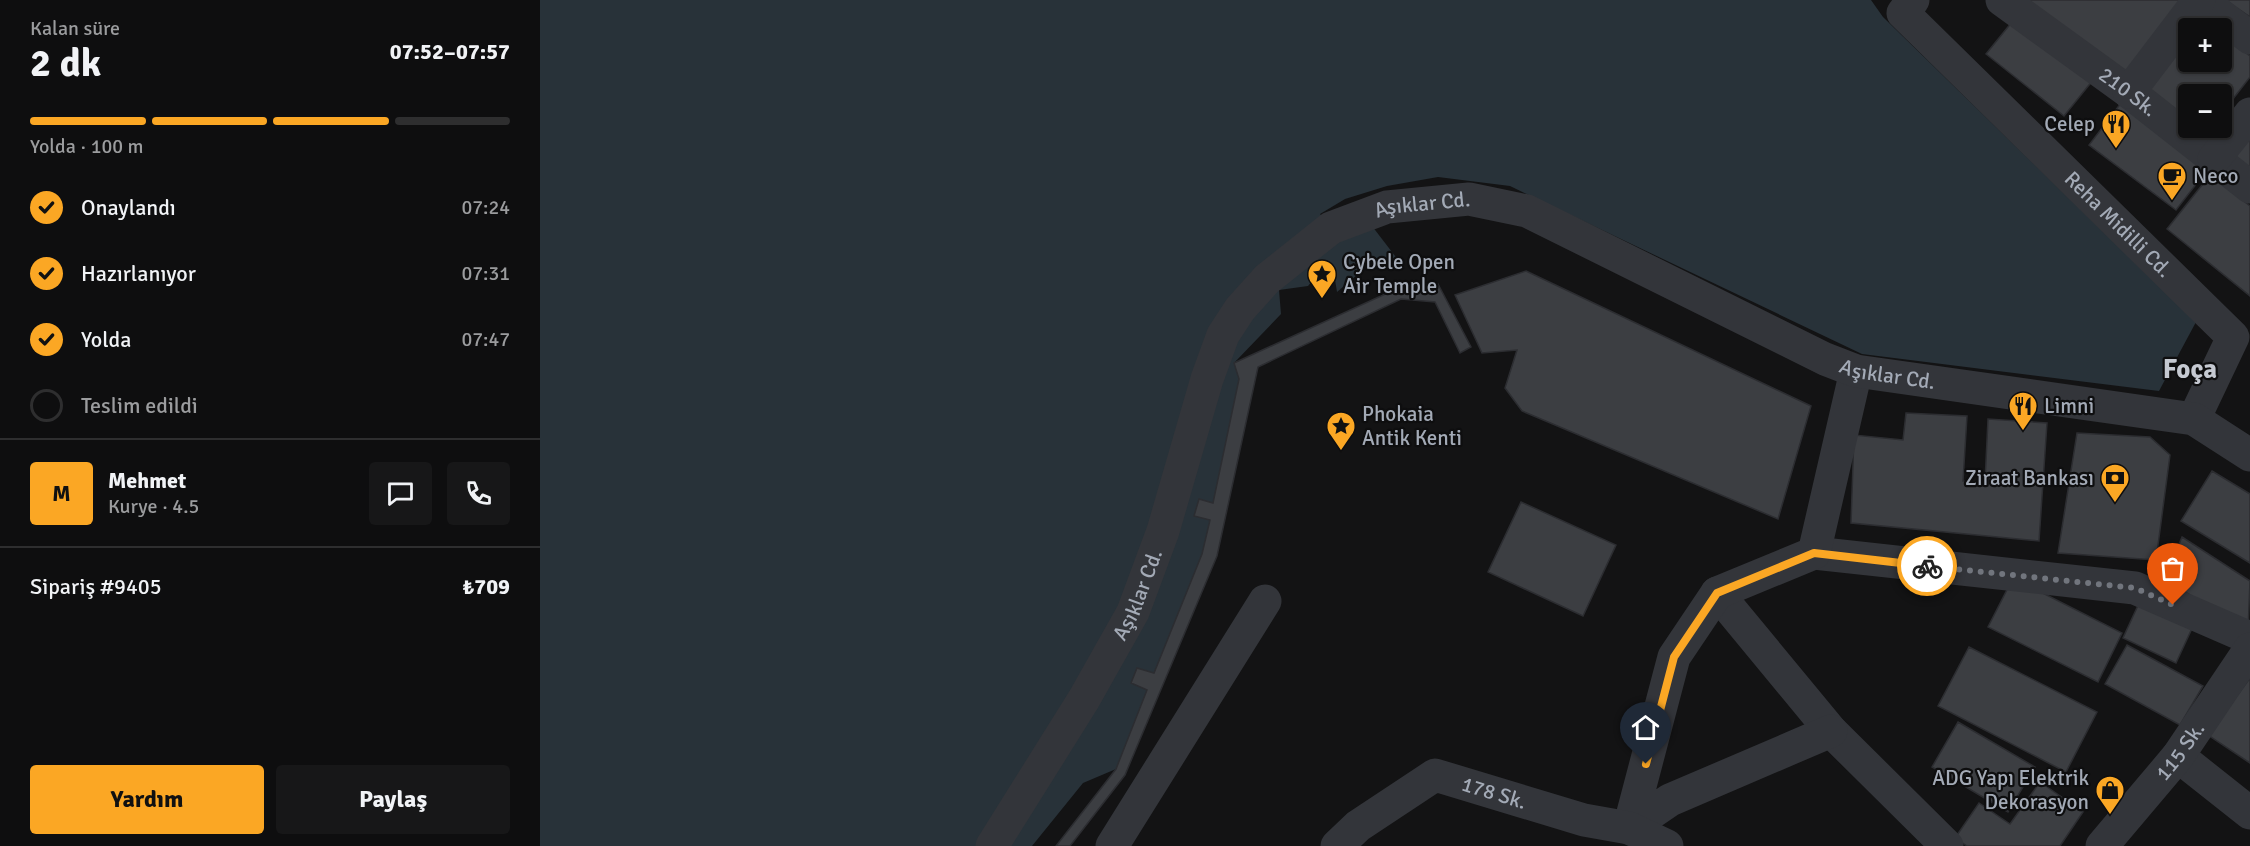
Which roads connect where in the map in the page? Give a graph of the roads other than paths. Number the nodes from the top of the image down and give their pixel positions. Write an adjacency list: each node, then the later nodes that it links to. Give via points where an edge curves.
1 (1913, 0): 10 (street, Reha Midilli Cd., via 1903,12 2234,337)
2 (2002, 0): 5 (street, 210 Sk.)
3 (2200, 0): 4 (street); 5 (street)
4 (2250, 38)
5 (2129, 92): 7 (street, 210 Sk.)
6 (2250, 114): 7 (street)
7 (2214, 159): 8 (street, 210 Sk.)
8 (2250, 188)
9 (1856, 371): 10 (street, Aşıklar Cd.); 12 (street); 21 (street, Aşıklar Cd., via 1527,211 1469,199 1387,207 1331,228 1267,279 1223,335 1163,531 1133,612)
10 (2194, 419): 11 (street)
11 (2250, 455)
12 (1814, 553): 13 (street); 15 (street, via 2135,588)
13 (1717, 593): 17 (street); 20 (street, via 1674,657)
14 (1265, 601): 22 (street)
15 (2250, 638)
16 (2250, 650): 18 (street, 115 Sk.)
17 (1831, 731): 20 (street, via 1670,800); 25 (street)
18 (2178, 756): 19 (street); 26 (street, 115 Sk.)
19 (2250, 813)
20 (1629, 828): 23 (street, 178 Sk., via 1584,820 1435,775 1358,826); 24 (street, 178 Sk.)
21 (992, 846)
22 (1112, 846)
23 (1337, 846)
24 (1667, 846)
25 (1947, 846)
26 (2102, 846)

